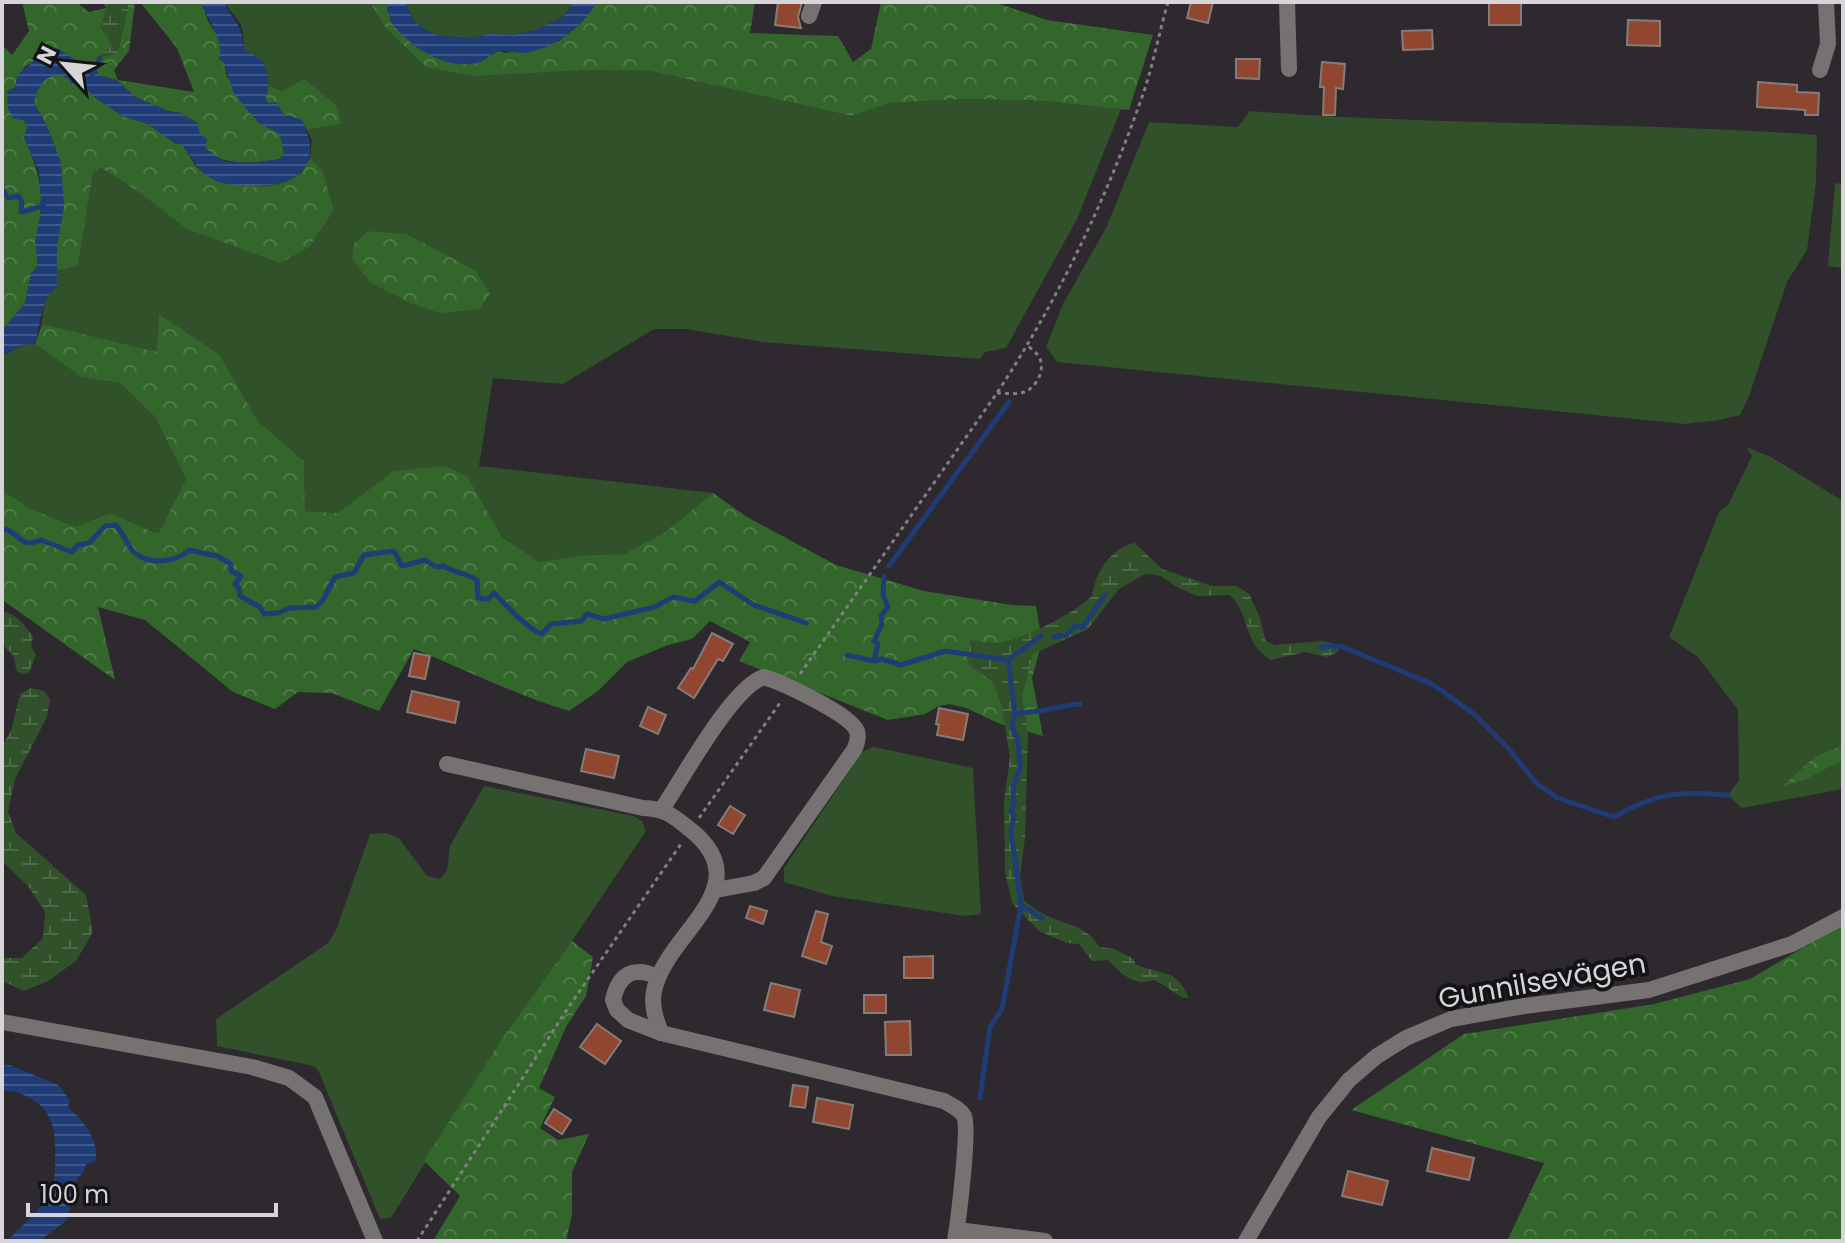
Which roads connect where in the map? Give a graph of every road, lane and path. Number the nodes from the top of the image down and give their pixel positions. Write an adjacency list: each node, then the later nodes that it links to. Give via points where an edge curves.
1 (1168, 2): 6 (path, via 1116,166)
2 (1287, 2): 4 (street)
3 (1826, 2): 5 (street, via 1828,44)
4 (1289, 69)
5 (1820, 70)
6 (1026, 344): 7 (path); 7 (path, via 1040,356 1040,376 1023,393)
7 (997, 393): 8 (path)
8 (790, 687): 10 (street, via 764,677 753,680); 11 (path); 12 (street, via 838,714 855,728 857,742 764,878)
9 (447, 764): 10 (street)
10 (662, 809): 11 (street)
11 (691, 830): 12 (street, via 713,856); 19 (path)
12 (716, 890): 14 (street)
13 (1843, 917): 21 (street, Gunnilsevägen, via 1792,944 1649,990 1451,1019 1406,1038 1349,1080 1319,1117)
14 (658, 977): 16 (street, via 653,1000); 16 (street, via 634,971 619,982 613,1000 628,1020)
15 (2, 1022): 18 (street, via 289,1078 315,1097)
16 (661, 1033): 17 (street, via 953,1106 965,1119)
17 (956, 1235): 20 (street)
18 (375, 1241)
19 (417, 1241)
20 (1045, 1241)
21 (1246, 1241)

